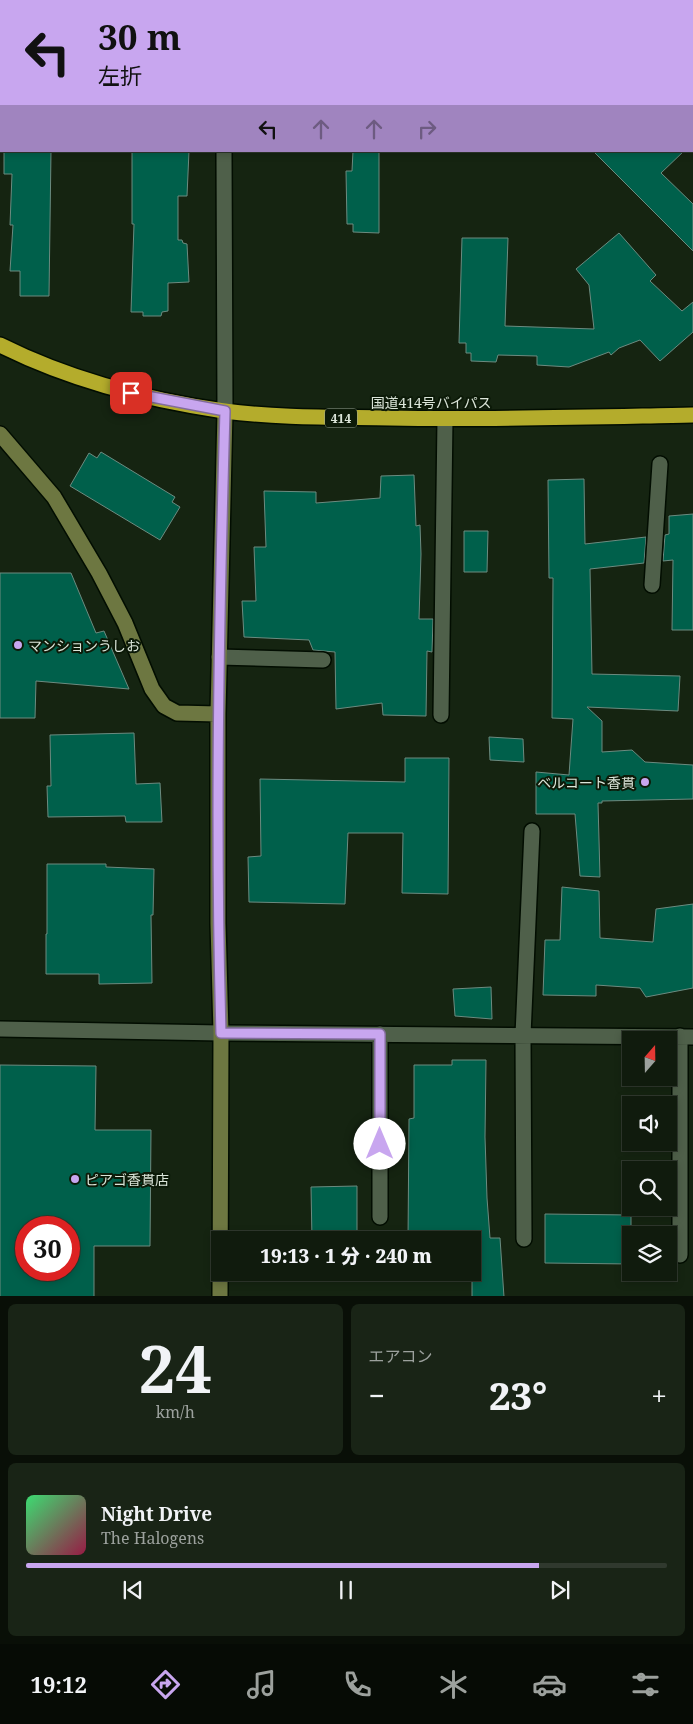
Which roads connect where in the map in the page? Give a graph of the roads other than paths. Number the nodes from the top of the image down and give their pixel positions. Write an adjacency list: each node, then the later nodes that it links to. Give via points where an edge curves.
1 (224, 152): 3 (street)
2 (0, 345): 3 (highway, 国道414号バイパス / 414, via 87,381)
3 (225, 411): 5 (highway, 国道414号バイパス / 414, via 303,417); 9 (street)
4 (693, 416): 5 (highway, 国道414号バイパス / 414)
5 (446, 419): 12 (street)
6 (0, 434): 11 (street, via 54,497 99,573 125,623 152,688 164,706 177,713)
7 (660, 464): 8 (street)
8 (652, 585)
9 (219, 657): 10 (street); 11 (street)
10 (323, 660)
11 (218, 714): 15 (street)
12 (441, 715)
13 (532, 831): 17 (street)
14 (0, 1029): 15 (street)
15 (221, 1033): 16 (street); 22 (street)
16 (380, 1034): 17 (street); 19 (street)
17 (523, 1035): 18 (street); 20 (street)
18 (686, 1036): 21 (street)
19 (380, 1217)
20 (524, 1239)
21 (680, 1255)
22 (220, 1296)

